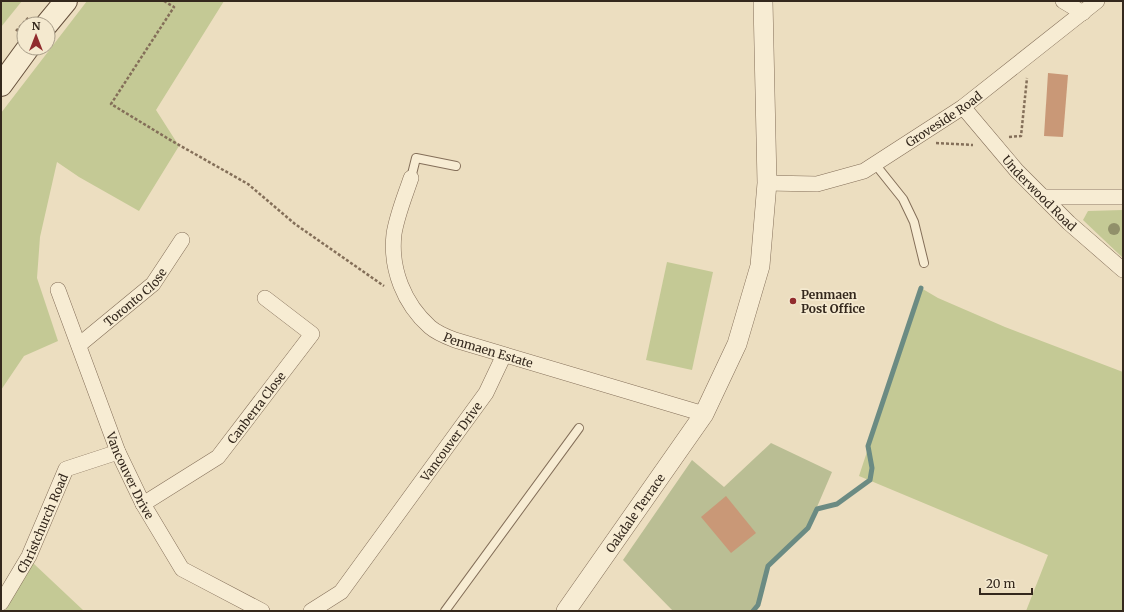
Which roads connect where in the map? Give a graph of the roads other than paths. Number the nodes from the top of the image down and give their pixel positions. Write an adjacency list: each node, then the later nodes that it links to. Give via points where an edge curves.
1 (66, 1): 6 (main road)
2 (763, 1): 13 (street, Oakdale Terrace)
3 (1063, 1): 5 (street)
4 (1097, 1): 5 (street, Groveside Road)
5 (1083, 13): 9 (street, Groveside Road)
6 (44, 16)
7 (16, 52): 8 (main road)
8 (1, 85)
9 (962, 107): 10 (street, Groveside Road); 14 (street, Underwood Road)
10 (875, 164): 13 (street, Groveside Road, via 864,171 818,184); 17 (lane, via 903,199 914,222)
11 (456, 166): 12 (lane, via 416,158)
12 (411, 178): 22 (street, Penmaen Estate, via 394,234 394,264 400,286 418,314 431,328 455,340)
13 (767, 183): 23 (street, Oakdale Terrace, via 760,266 736,344)
14 (1043, 197): 15 (street); 18 (street, Underwood Road)
15 (1123, 197)
16 (182, 240): 21 (street, Toronto Close, via 154,284)
17 (924, 263)
18 (1123, 270)
19 (58, 290): 21 (street, Vancouver Drive)
20 (265, 298): 26 (street, Canberra Close, via 312,334 218,457)
21 (79, 345): 25 (street, Vancouver Drive)
22 (504, 355): 23 (street, Penmaen Estate); 29 (street, Vancouver Drive, via 486,393 341,592)
23 (704, 414): 31 (street, Oakdale Terrace)
24 (580, 428): 30 (lane)
25 (118, 452): 26 (street, Vancouver Drive); 27 (street, Christchurch Road, via 66,469 29,556)
26 (143, 504): 28 (street, Vancouver Drive, via 182,569)
27 (1, 603)
28 (262, 611)
29 (311, 611)
30 (445, 611)
31 (566, 611)

